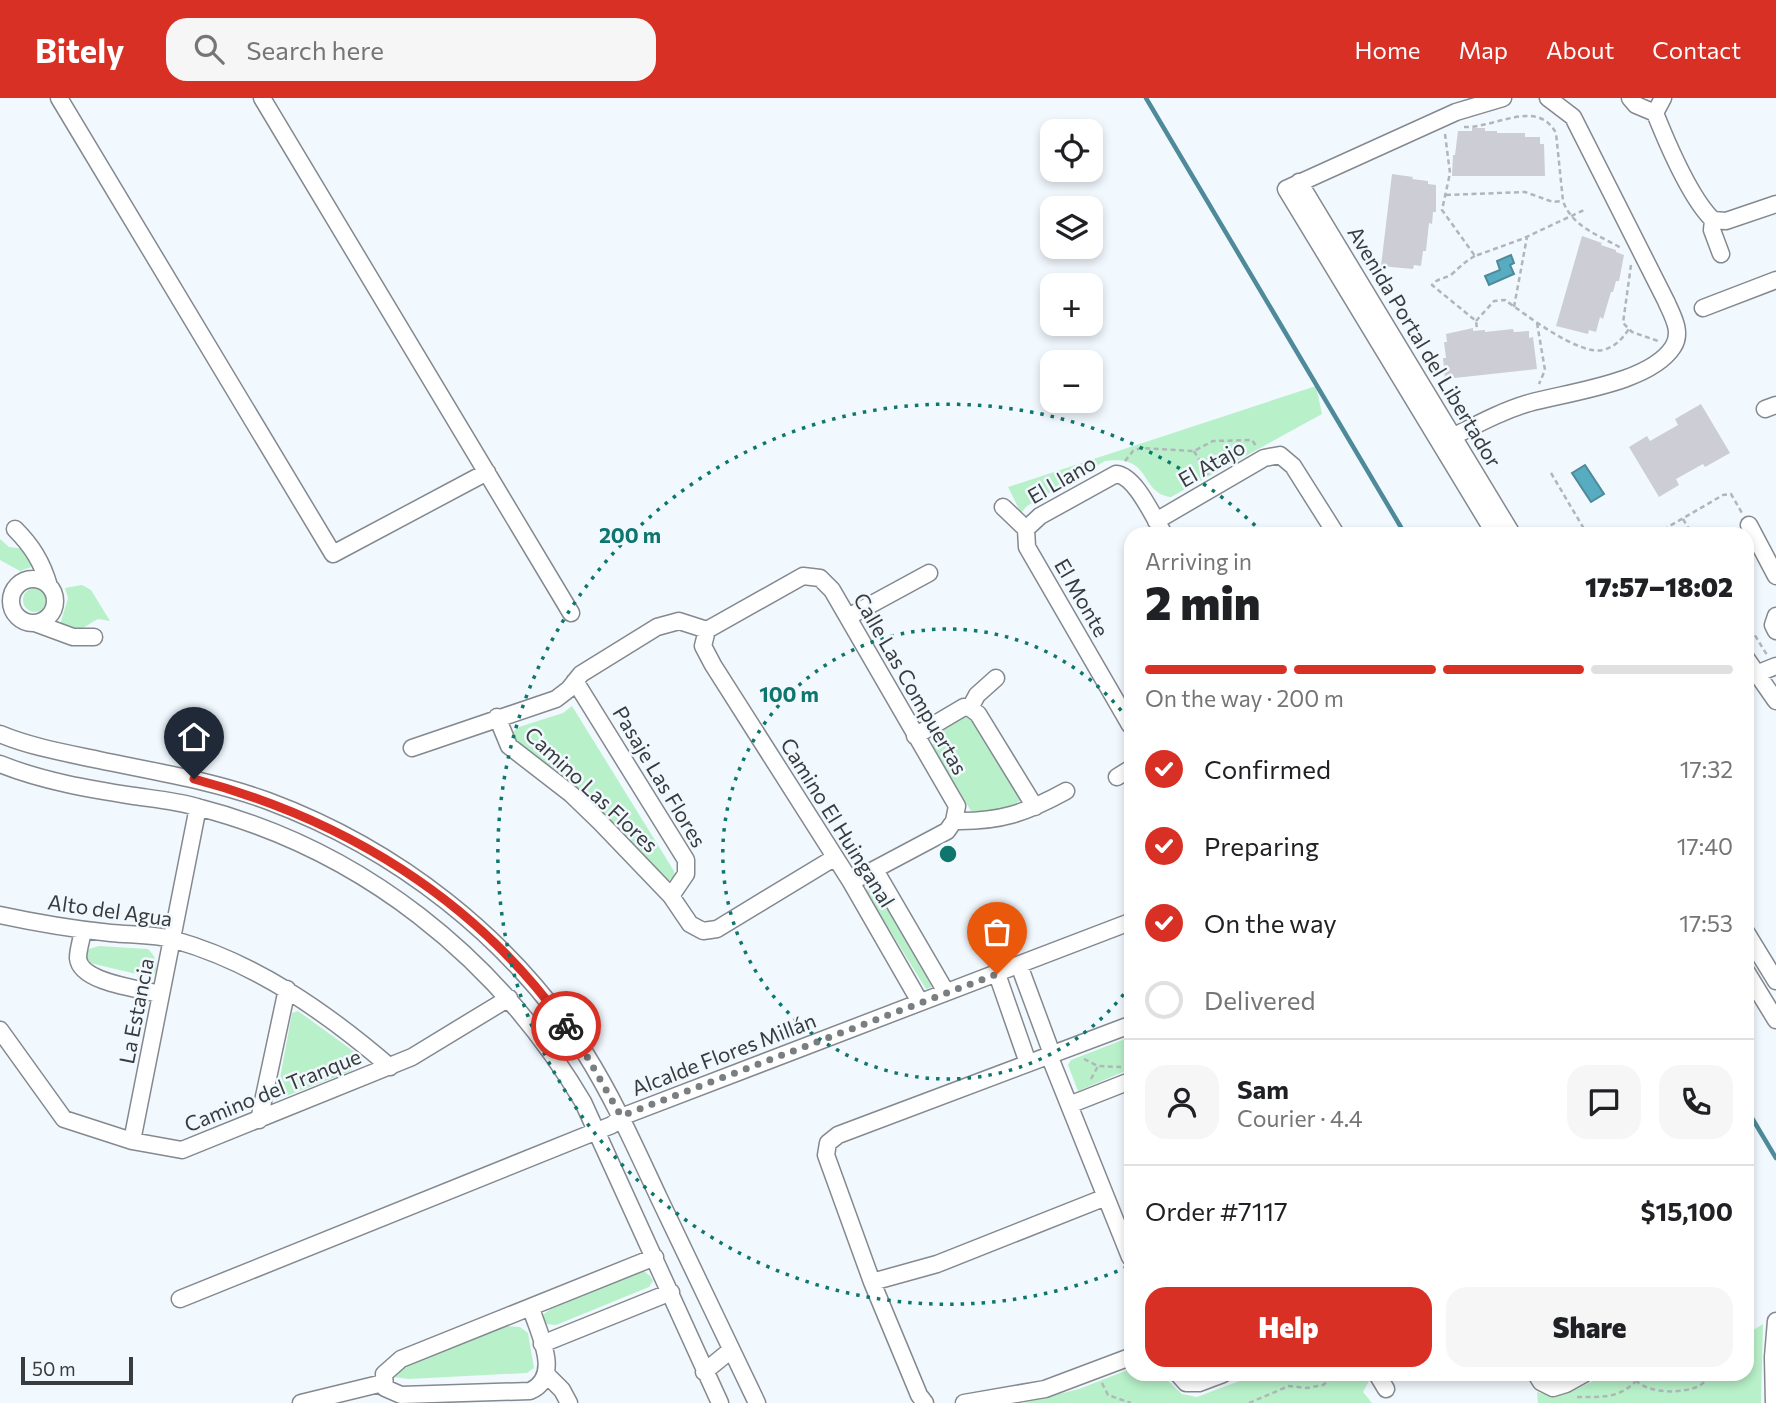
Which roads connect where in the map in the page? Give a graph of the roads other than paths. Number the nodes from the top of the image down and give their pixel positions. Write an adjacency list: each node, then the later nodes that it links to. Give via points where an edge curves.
1 (60, 98): 13 (street, via 333,554)
2 (262, 98): 13 (street)
3 (1503, 98): 12 (street, Avenida Portal del Libertador, via 1456,112 1293,185)
4 (1548, 98): 12 (street, via 1573,117 1666,301 1678,329 1675,346 1641,372 1519,407)
5 (1630, 98): 6 (street, via 1645,110)
6 (1659, 105): 8 (street, via 1702,209)
7 (1776, 204): 8 (street, via 1726,221)
8 (1713, 220): 9 (street)
9 (1721, 254)
10 (1776, 280): 11 (street)
11 (1703, 308)
12 (1447, 440): 17 (street, Avenida Portal del Libertador); 18 (street, Avenida Portal del Libertador)
13 (487, 472): 26 (street)
14 (1003, 507): 20 (street)
15 (1160, 527): 16 (street, El Atajo, via 1214,486 1264,458 1280,455); 20 (street, El Llano, via 1135,486 1120,475 1040,516)
16 (1331, 527)
17 (1491, 527)
18 (1507, 527)
19 (15, 529): 24 (street, via 43,566)
20 (1026, 529): 40 (street, El Monte, via 1027,547)
21 (1754, 534): 23 (street)
22 (929, 573): 28 (street)
23 (1776, 576)
24 (49, 586): 25 (street, via 36,579 22,582); 29 (street, via 54,605 48,617)
25 (6, 613): 29 (street)
26 (571, 613)
27 (1776, 616): 31 (street)
28 (848, 617): 30 (street, Calle Las Compuertas, via 820,578 803,576); 43 (street, Calle Las Compuertas)
29 (35, 623): 32 (street, via 74,636)
30 (707, 630): 37 (street, via 679,621 657,627); 50 (street, Camino El Huinganal, via 703,646 713,666)
31 (1776, 631)
32 (94, 637)
33 (1775, 666): 34 (street)
34 (1754, 675)
35 (996, 678): 39 (street, via 976,695)
36 (1754, 678): 38 (street)
37 (575, 681): 41 (street, via 556,699); 53 (street, Pasaje Las Flores, via 686,860 686,874)
38 (1776, 701)
39 (970, 708): 43 (street, via 964,707); 48 (street)
40 (1124, 708)
41 (497, 717): 44 (street); 53 (street, Camino Las Flores, via 509,746 580,803)
42 (1, 734): 45 (street, via 6,750); 55 (street, via 74,755 194,779 267,801 370,849)
43 (915, 736): 49 (street, Calle Las Compuertas, via 957,806)
44 (412, 748)
45 (1, 764): 47 (street, via 68,783)
46 (1066, 791): 48 (street)
47 (198, 807): 58 (street, La Estancia); 59 (street, via 267,828 333,859 394,897)
48 (1035, 807): 49 (street, via 1009,817)
49 (954, 821): 51 (street, via 947,831)
50 (834, 858): 52 (street, Camino El Huinganal); 53 (street, Camino Las Flores, via 711,931 691,924)
51 (875, 870): 52 (street); 66 (street, Camino El Huinganal)
52 (851, 882): 69 (street, Camino El Huinganal)
53 (671, 896)
54 (0, 915): 57 (street, Alto del Agua)
55 (464, 915): 59 (street, via 463,928); 78 (street, via 541,994 585,1053)
56 (1124, 924): 61 (street, Alcalde Flores Millán)
57 (83, 930): 58 (street, Alto del Agua); 67 (street, via 78,959 83,971 94,978)
58 (173, 939): 65 (street, Alto del Agua, via 240,964); 67 (street, La Estancia)
59 (450, 942): 68 (street)
60 (1754, 945): 63 (street)
61 (1018, 965): 62 (street, Alcalde Flores Millán); 73 (street)
62 (997, 974): 66 (street, Alcalde Flores Millán); 74 (street)
63 (1776, 981)
64 (1754, 984): 70 (street)
65 (287, 989): 75 (street, Alto del Agua); 79 (street)
66 (946, 992): 69 (street, Alcalde Flores Millán)
67 (161, 994): 81 (street, La Estancia)
68 (509, 998): 75 (street, Camino del Tranque); 80 (street, via 566,1074)
69 (920, 1002): 78 (street, Alcalde Flores Millán)
70 (1776, 1020)
71 (1124, 1027): 73 (street)
72 (0, 1030): 81 (street, Camino del Tranque, via 64,1119)
73 (1056, 1053): 74 (street); 77 (street)
74 (1028, 1063): 85 (street, via 838,1135 828,1143 826,1155)
75 (390, 1067): 79 (street, Camino del Tranque)
76 (1124, 1076): 77 (street)
77 (1069, 1105): 82 (street)
78 (621, 1116): 80 (street, Alcalde Flores Millán); 91 (street)
79 (259, 1121): 81 (street, Camino del Tranque, via 182,1150)
80 (597, 1131): 84 (street); 87 (street, Alcalde Flores Millán)
81 (132, 1141)
82 (1106, 1197): 83 (street); 85 (street, via 937,1264)
83 (1124, 1242)
84 (655, 1257): 86 (street); 88 (street)
85 (872, 1282): 106 (street)
86 (671, 1292): 90 (street); 93 (street)
87 (180, 1299)
88 (531, 1308): 90 (street); 100 (street, via 401,1359 386,1370)
89 (1776, 1321): 108 (street)
90 (542, 1344): 94 (street)
91 (731, 1350): 93 (street); 105 (street)
92 (1124, 1359): 107 (street, via 1045,1389)
93 (704, 1372): 104 (street)
94 (547, 1375): 100 (street, via 530,1391 401,1395); 103 (street)
95 (1185, 1381): 96 (street)
96 (1204, 1381)
97 (1381, 1381): 101 (street)
98 (1540, 1381): 99 (street, via 1561,1385)
99 (1569, 1381)
100 (383, 1383): 102 (street)
101 (1386, 1389)
102 (301, 1403)
103 (569, 1403)
104 (720, 1403)
105 (757, 1403)
106 (925, 1403)
107 (964, 1403)
108 (1774, 1403)

